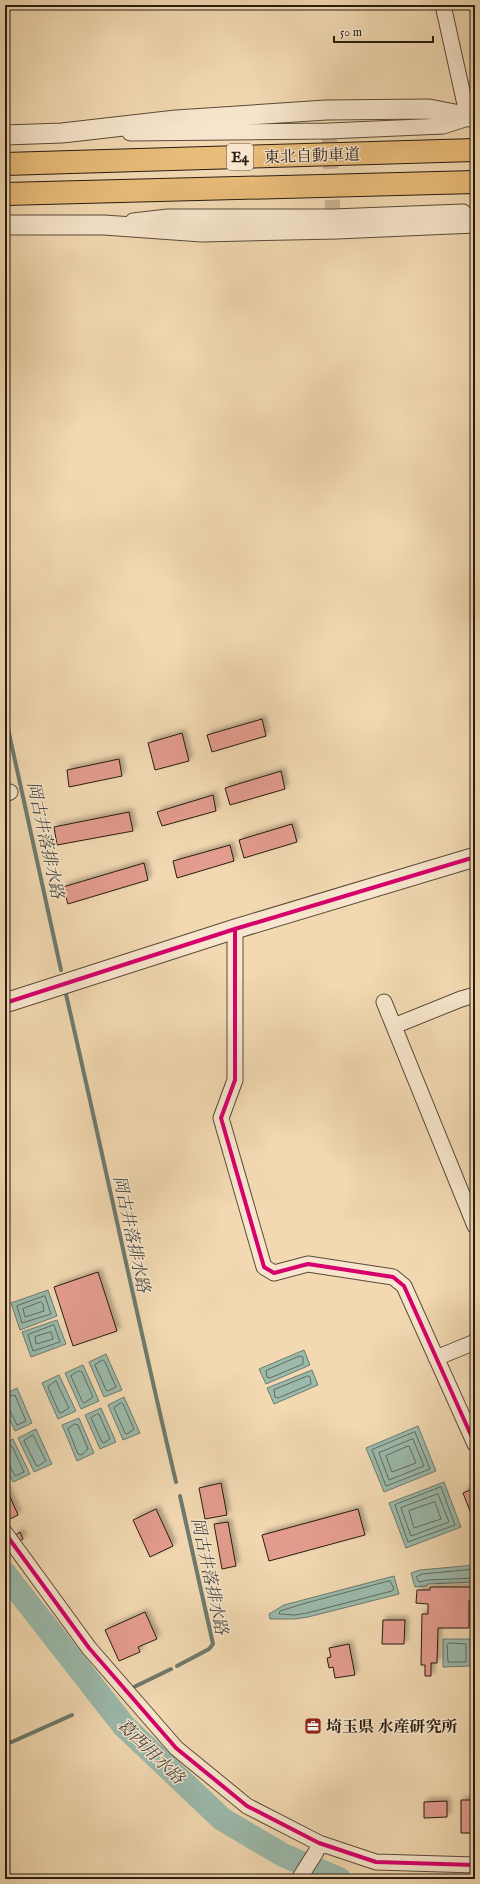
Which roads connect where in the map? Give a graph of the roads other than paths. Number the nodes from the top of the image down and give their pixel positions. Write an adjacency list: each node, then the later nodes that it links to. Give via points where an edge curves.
1 (443, 5): 2 (street)
2 (472, 118): 3 (street, via 429,109 326,110 176,120 62,133)
3 (5, 135)
4 (475, 150): 5 (highway, 東北自動車道 / E4)
5 (5, 164)
6 (475, 182): 7 (highway, 東北自動車道 / E4)
7 (5, 194)
8 (474, 223): 9 (street, via 202,232 104,225)
9 (5, 225)
10 (475, 857): 11 (street)
11 (235, 929): 14 (street); 18 (street, via 235,1080 221,1118 264,1267 274,1273 308,1264 392,1277 404,1286)
12 (475, 995): 15 (street)
13 (384, 1002): 15 (street)
14 (5, 1004)
15 (394, 1026): 16 (street)
16 (475, 1226)
17 (475, 1342): 18 (street)
18 (436, 1358): 19 (street)
19 (475, 1444)
20 (5, 1533): 21 (street, via 89,1648 176,1748 247,1806)
21 (318, 1848): 22 (street, via 376,1862); 23 (street)
22 (475, 1865)
23 (299, 1879)

